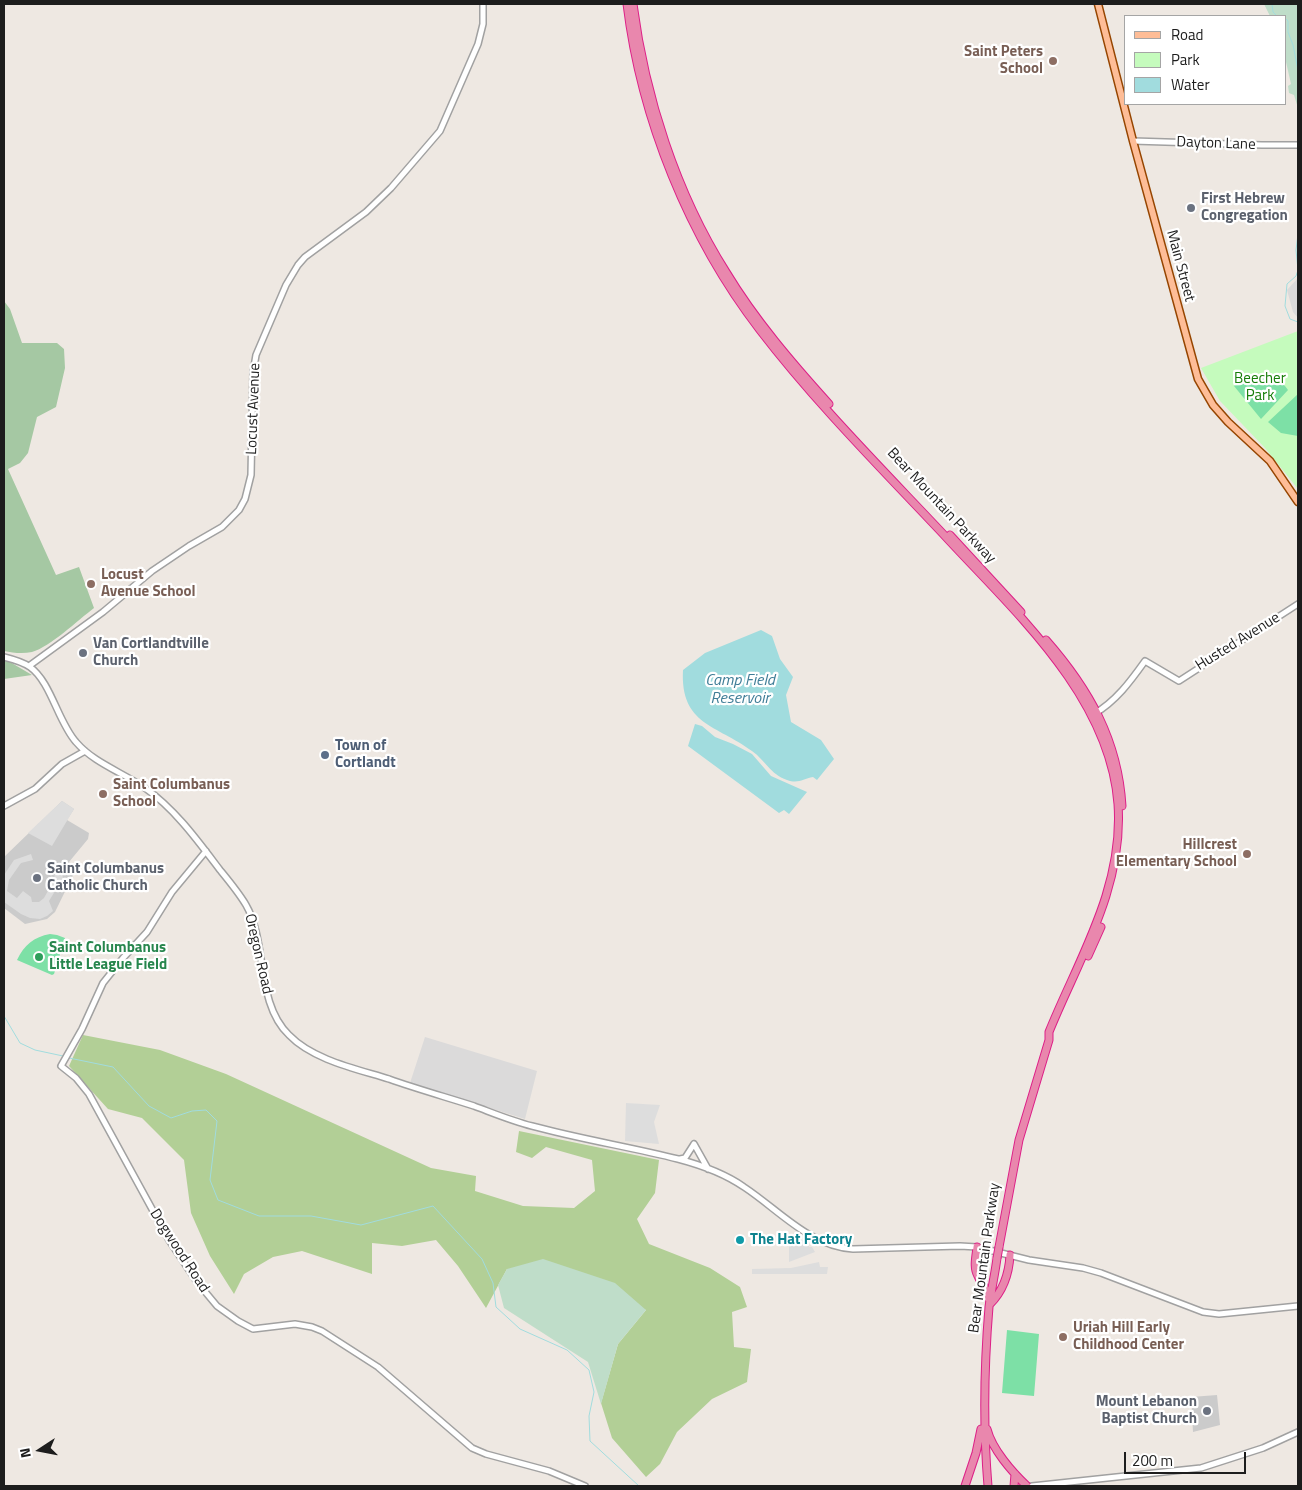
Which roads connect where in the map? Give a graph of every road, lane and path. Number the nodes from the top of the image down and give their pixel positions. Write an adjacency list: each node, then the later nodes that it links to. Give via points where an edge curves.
1 (483, 4): 10 (street, Locust Avenue, via 478,44 440,131 366,212 305,257 286,285 256,355 251,475 239,510 222,527 152,571)
2 (627, 4): 11 (highway, Bear Mountain Parkway, via 642,78 668,164 694,226 727,284 810,391 1046,647)
3 (633, 4): 11 (highway, Bear Mountain Parkway, via 646,73 670,152 701,228 734,286 807,380 1054,649 1082,685)
4 (1098, 4): 5 (main road, Main Street)
5 (1133, 141): 6 (street, Dayton Lane); 7 (main road, Main Street, via 1198,379 1228,422 1270,461)
6 (1298, 145)
7 (1298, 502)
8 (1298, 604): 11 (street, Husted Avenue, via 1178,680 1145,661 1123,692)
9 (4, 657): 10 (street)
10 (29, 666): 12 (street, Oregon Road, via 44,684 71,736)
11 (1094, 714): 19 (highway, Bear Mountain Parkway, bridge, via 1114,782 1118,816 1111,881 1103,908 1049,1032 1018,1140)
12 (85, 750): 13 (street, via 62,764 35,789); 14 (street, Oregon Road, via 154,795)
13 (4, 806)
14 (206, 851): 15 (street, Oregon Road, via 247,906 253,920 269,1000 280,1025 298,1044 354,1068 528,1125); 30 (street, Dogwood Road, via 172,892 147,932 103,984 63,1063 89,1094 169,1240 217,1306 253,1329 295,1324 322,1331 378,1367 472,1448 549,1471)
15 (679, 1160): 16 (street, Oregon Road); 16 (street, via 685,1158 694,1144)
16 (708, 1169): 17 (street, Oregon Road, via 734,1180 811,1236 836,1247)
17 (977, 1247): 18 (street, Oregon Road); 20 (highway, via 975,1268)
18 (1010, 1255): 21 (highway); 24 (street, Oregon Road, via 1106,1274 1203,1312 1219,1314)
19 (995, 1270): 20 (highway, via 988,1282); 22 (highway, Bear Mountain Parkway)
20 (981, 1281): 23 (highway, via 988,1290)
21 (1005, 1282): 22 (highway); 23 (highway)
22 (993, 1284): 23 (highway, Bear Mountain Parkway)
23 (990, 1305): 25 (highway, Bear Mountain Parkway)
24 (1298, 1306)
25 (984, 1424): 27 (highway); 28 (highway, Bear Mountain Parkway); 31 (highway)
26 (1298, 1432): 35 (street, via 1263,1448 1201,1468)
27 (1000, 1454): 28 (highway, via 991,1452); 29 (highway)
28 (985, 1455): 32 (highway, Bear Mountain Parkway)
29 (1014, 1473): 33 (highway); 34 (highway)
30 (586, 1486)
31 (965, 1486)
32 (988, 1486)
33 (1014, 1486)
34 (1028, 1486)
35 (1032, 1486)

